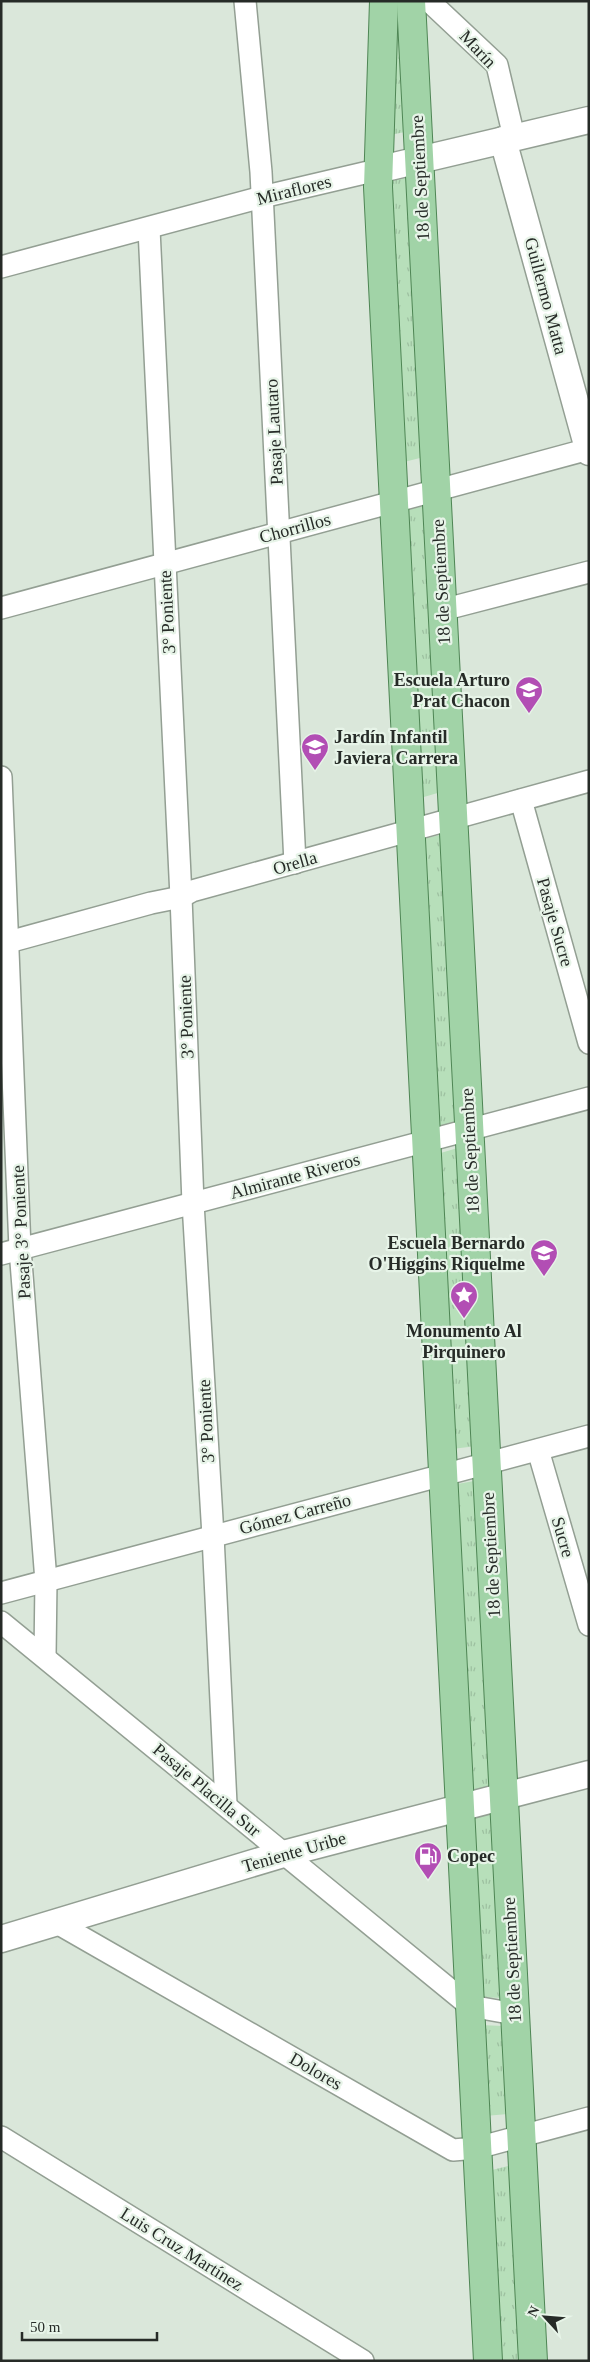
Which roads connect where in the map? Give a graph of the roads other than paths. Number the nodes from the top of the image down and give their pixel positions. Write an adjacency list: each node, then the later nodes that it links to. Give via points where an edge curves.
1 (245, 1): 9 (street, Pasaje Lautaro)
2 (384, 1): 8 (main road, 18 de Septiembre)
3 (411, 1): 7 (main road, 18 de Septiembre)
4 (429, 1): 6 (street, Marín, via 497,65)
5 (589, 120): 6 (street, Miraflores)
6 (508, 139): 7 (street, Miraflores); 12 (street, Guillermo Matta)
7 (418, 160): 8 (street, Miraflores); 13 (main road, 18 de Septiembre)
8 (377, 170): 9 (street, Miraflores); 14 (main road, 18 de Septiembre)
9 (262, 197): 10 (street, Miraflores); 15 (street, Pasaje Lautaro)
10 (148, 229): 11 (street, Miraflores); 16 (street, 3° Poniente)
11 (1, 267)
12 (589, 450): 13 (street, Chorrillos)
13 (436, 490): 14 (street, Chorrillos); 19 (main road, 18 de Septiembre)
14 (394, 502): 15 (street, Chorrillos); 24 (main road, 18 de Septiembre)
15 (278, 532): 16 (street, Chorrillos); 25 (street, Pasaje Lautaro)
16 (165, 564): 18 (street, Chorrillos); 26 (street, 3° Poniente)
17 (589, 572): 19 (street)
18 (1, 608)
19 (442, 610): 23 (main road, 18 de Septiembre)
20 (1, 777): 27 (street, Pasaje 3° Poniente)
21 (589, 782): 22 (street, Orella)
22 (520, 800): 23 (street, Orella); 28 (street, Pasaje Sucre)
23 (454, 819): 24 (street, Orella); 30 (main road, 18 de Septiembre)
24 (411, 831): 25 (street, Orella); 31 (main road, 18 de Septiembre)
25 (295, 863): 26 (street, Orella, via 192,891)
26 (181, 897): 27 (street, Orella); 32 (street, 3° Poniente)
27 (5, 943): 33 (street, Pasaje 3° Poniente)
28 (589, 1043)
29 (589, 1098): 30 (street, Almirante Riveros)
30 (468, 1130): 31 (street, Almirante Riveros); 36 (main road, 18 de Septiembre)
31 (425, 1142): 32 (street, Almirante Riveros); 37 (main road, 18 de Septiembre)
32 (193, 1203): 33 (street, Almirante Riveros); 38 (street, 3° Poniente)
33 (11, 1252): 39 (street, Pasaje 3° Poniente)
34 (589, 1436): 35 (street, Gómez Carreño)
35 (538, 1450): 36 (street, Gómez Carreño); 42 (street, Sucre)
36 (486, 1463): 37 (street, Gómez Carreño); 45 (main road, 18 de Septiembre)
37 (443, 1475): 38 (street, Gómez Carreño); 47 (main road, 18 de Septiembre)
38 (213, 1536): 39 (street, Gómez Carreño); 46 (street, 3° Poniente)
39 (46, 1581): 40 (street, Gómez Carreño); 43 (street, Pasaje 3° Poniente)
40 (1, 1593)
41 (1, 1622): 43 (street, Pasaje Placilla Sur)
42 (589, 1625)
43 (45, 1656): 46 (street, Pasaje Placilla Sur)
44 (589, 1774): 45 (street, Teniente Uribe)
45 (502, 1796): 47 (street, Teniente Uribe); 52 (main road, 18 de Septiembre)
46 (226, 1804): 48 (street, Pasaje Placilla Sur)
47 (460, 1806): 48 (street, Teniente Uribe); 51 (main road, 18 de Septiembre)
48 (283, 1854): 49 (street, Teniente Uribe); 51 (street, Pasaje Placilla Sur)
49 (57, 1923): 50 (street, Teniente Uribe); 56 (street, Dolores, via 453,2150)
50 (1, 1939)
51 (470, 2006): 52 (street, Pasaje Placilla Sur); 56 (main road, 18 de Septiembre)
52 (514, 2014): 54 (main road, 18 de Septiembre)
53 (589, 2118): 54 (street, Dolores)
54 (521, 2136): 56 (street, Dolores); 59 (main road, 18 de Septiembre)
55 (1, 2137): 57 (street, Luis Cruz Martínez)
56 (477, 2148): 58 (main road, 18 de Septiembre)
57 (363, 2361)
58 (488, 2361)
59 (533, 2361)

